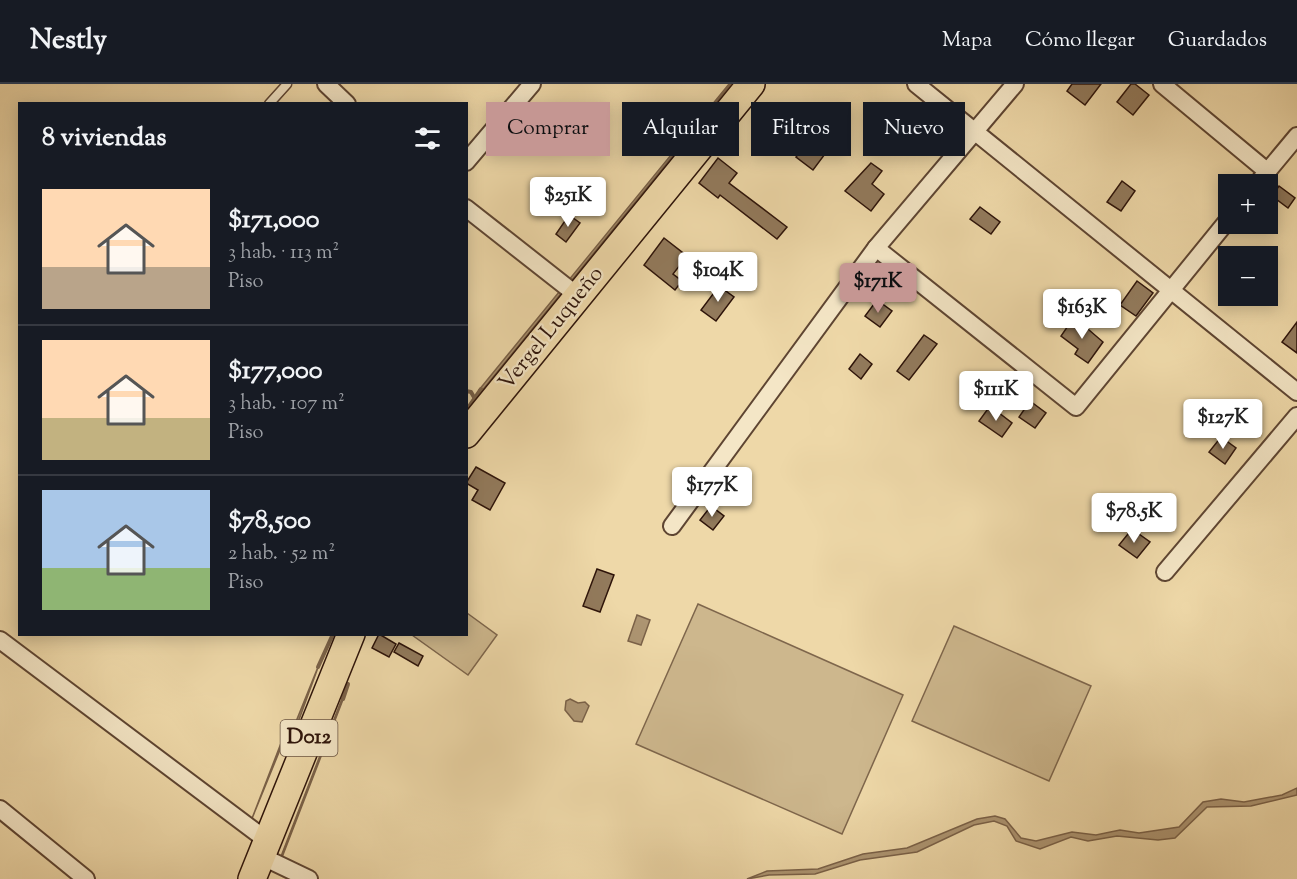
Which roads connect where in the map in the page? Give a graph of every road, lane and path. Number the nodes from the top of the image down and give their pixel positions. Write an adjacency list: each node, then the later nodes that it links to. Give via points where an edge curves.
1 (287, 84): 8 (lane)
2 (327, 84): 9 (street)
3 (532, 84): 12 (street)
4 (751, 84): 18 (main road, Vergel Luqueño)
5 (916, 84): 10 (street)
6 (1015, 84): 10 (street)
7 (1162, 84): 13 (street)
8 (271, 102)
9 (345, 102)
10 (975, 132): 17 (street); 19 (street)
11 (1297, 136): 14 (street)
12 (468, 160)
13 (1258, 174)
14 (1265, 174)
15 (468, 210): 18 (street)
16 (1218, 232): 19 (street)
17 (876, 248): 19 (street, via 1076,407); 23 (street)
18 (570, 289): 22 (main road, Vergel Luqueño)
19 (1171, 291): 20 (street)
20 (1297, 392)
21 (1297, 416): 24 (street)
22 (468, 431)
23 (672, 526)
24 (1165, 572)
25 (350, 636): 28 (main road, D012)
26 (0, 640): 28 (street)
27 (0, 809): 29 (street)
28 (261, 859): 30 (street)
29 (86, 879)
30 (309, 879)

